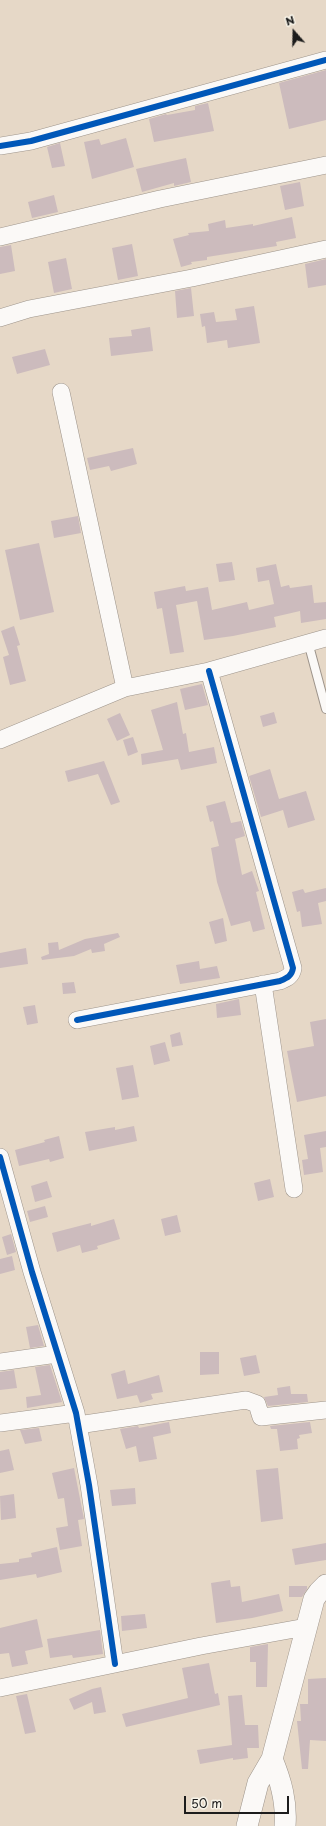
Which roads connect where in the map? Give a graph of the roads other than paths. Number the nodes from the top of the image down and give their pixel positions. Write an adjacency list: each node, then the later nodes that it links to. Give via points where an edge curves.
1 (326, 60): 2 (street, via 39,139)
2 (0, 146)
3 (326, 165): 4 (street, via 160,199)
4 (0, 237)
5 (326, 249): 6 (street, via 29,309)
6 (0, 318)
7 (61, 392): 11 (street)
8 (326, 638): 9 (street)
9 (308, 642): 10 (street); 12 (lane)
10 (209, 671): 11 (street); 14 (street, via 293,968 293,972 286,978)
11 (125, 688): 13 (street)
12 (326, 709)
13 (0, 740)
14 (263, 984): 15 (street); 17 (street)
15 (77, 1020)
16 (0, 1157): 18 (street)
17 (294, 1189)
18 (7, 1204): 19 (street, via 32,1272)
19 (57, 1354): 20 (street); 22 (street)
20 (0, 1362)
21 (326, 1410): 22 (street, via 261,1417 257,1404 246,1400)
22 (77, 1419): 23 (street); 26 (street)
23 (0, 1423)
24 (326, 1585): 25 (street, via 314,1599)
25 (306, 1627): 26 (street); 28 (street)
26 (115, 1664): 27 (street)
27 (0, 1688)
28 (272, 1759): 29 (street, via 258,1783); 30 (street, via 282,1783)
29 (247, 1826)
30 (285, 1826)

